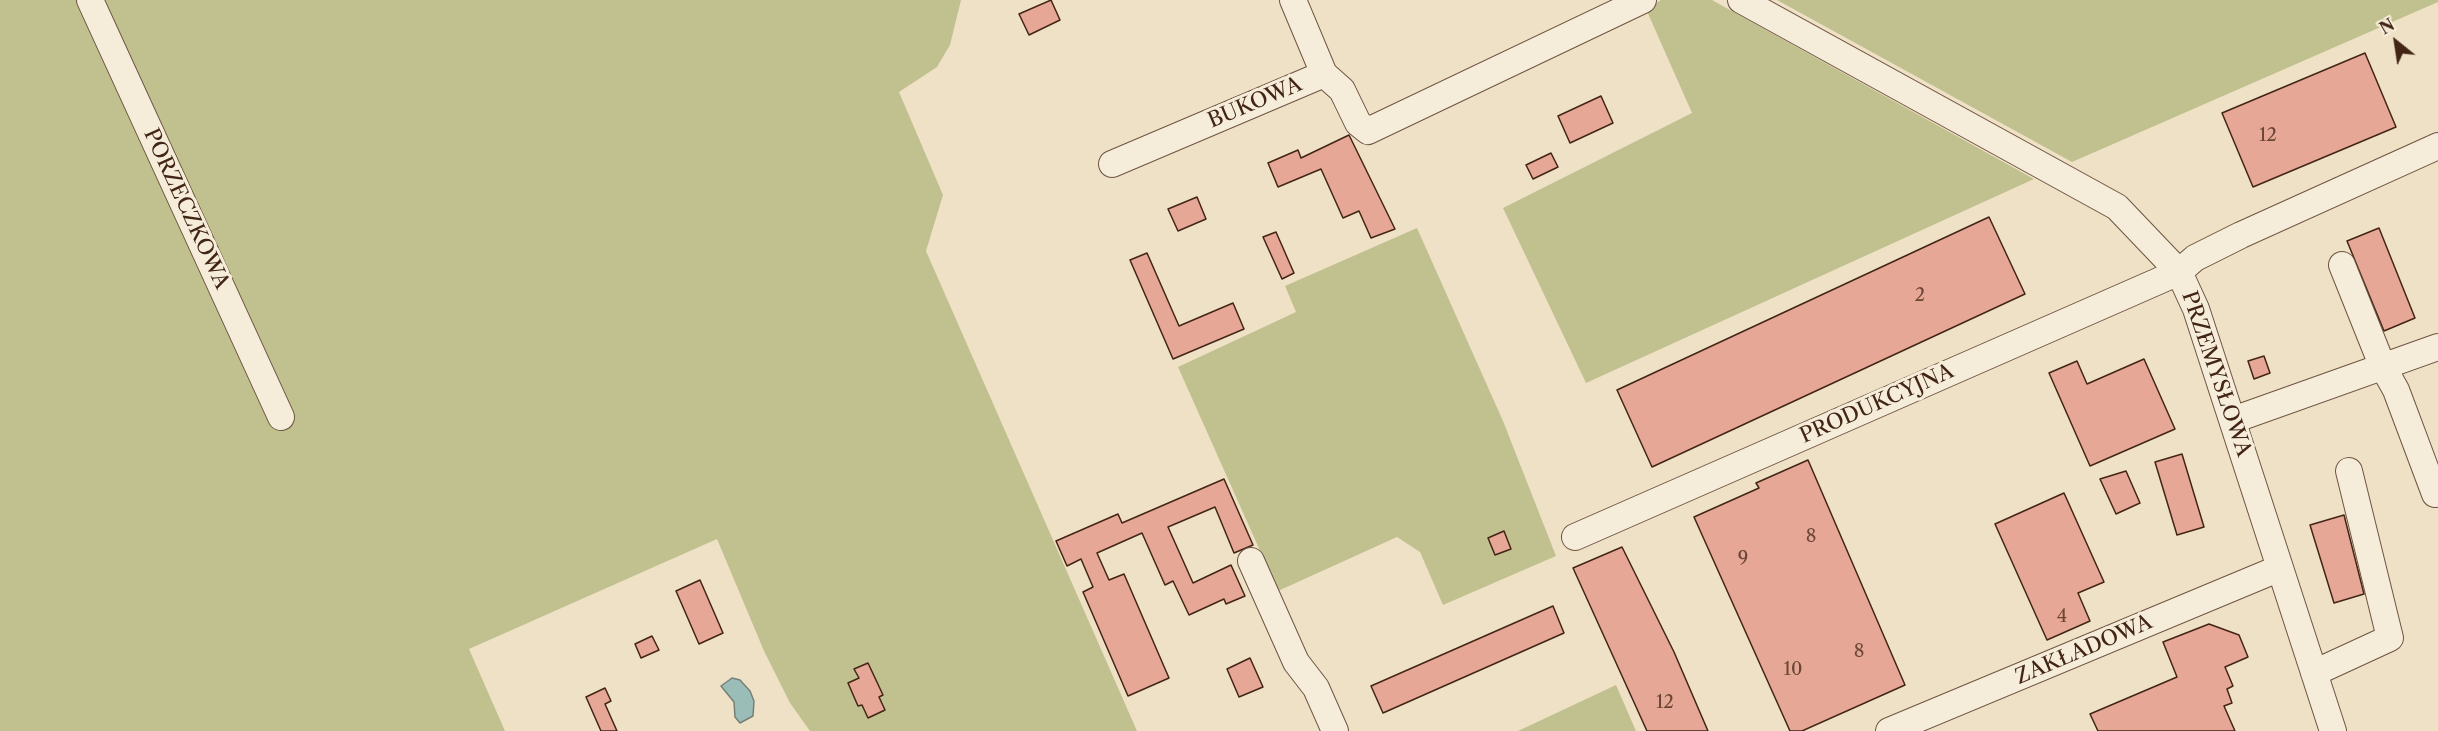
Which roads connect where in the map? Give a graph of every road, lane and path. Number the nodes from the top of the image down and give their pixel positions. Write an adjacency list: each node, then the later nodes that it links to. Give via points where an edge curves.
1 (90, 0): 12 (street, PORZECZKOWA)
2 (1293, 0): 5 (street, BUKOWA)
3 (1643, 0): 5 (street, via 1368,131 1358,123 1342,90)
4 (1741, 0): 9 (street, PRZEMYSŁOWA, via 2117,207)
5 (1324, 74): 7 (street, BUKOWA)
6 (2438, 146): 9 (street, PRODUKCYJNA, via 2195,258)
7 (1112, 164)
8 (2342, 265): 11 (street)
9 (2179, 272): 13 (street, PRZEMYSŁOWA, via 2196,309); 16 (street, PRODUKCYJNA)
10 (2438, 347): 11 (street)
11 (2382, 365): 13 (street); 15 (street, via 2396,390)
12 (281, 417)
13 (2233, 420): 18 (street, PRZEMYSŁOWA)
14 (2349, 471): 19 (street, via 2390,638)
15 (2435, 494)
16 (1575, 537)
17 (1251, 561): 20 (street, via 1296,662 1316,688)
18 (2280, 568): 19 (street, PRZEMYSŁOWA); 21 (street, ZAKŁADOWA)
19 (2314, 673): 22 (street, PRZEMYSŁOWA)
20 (1335, 731)
21 (1889, 731)
22 (2333, 731)

